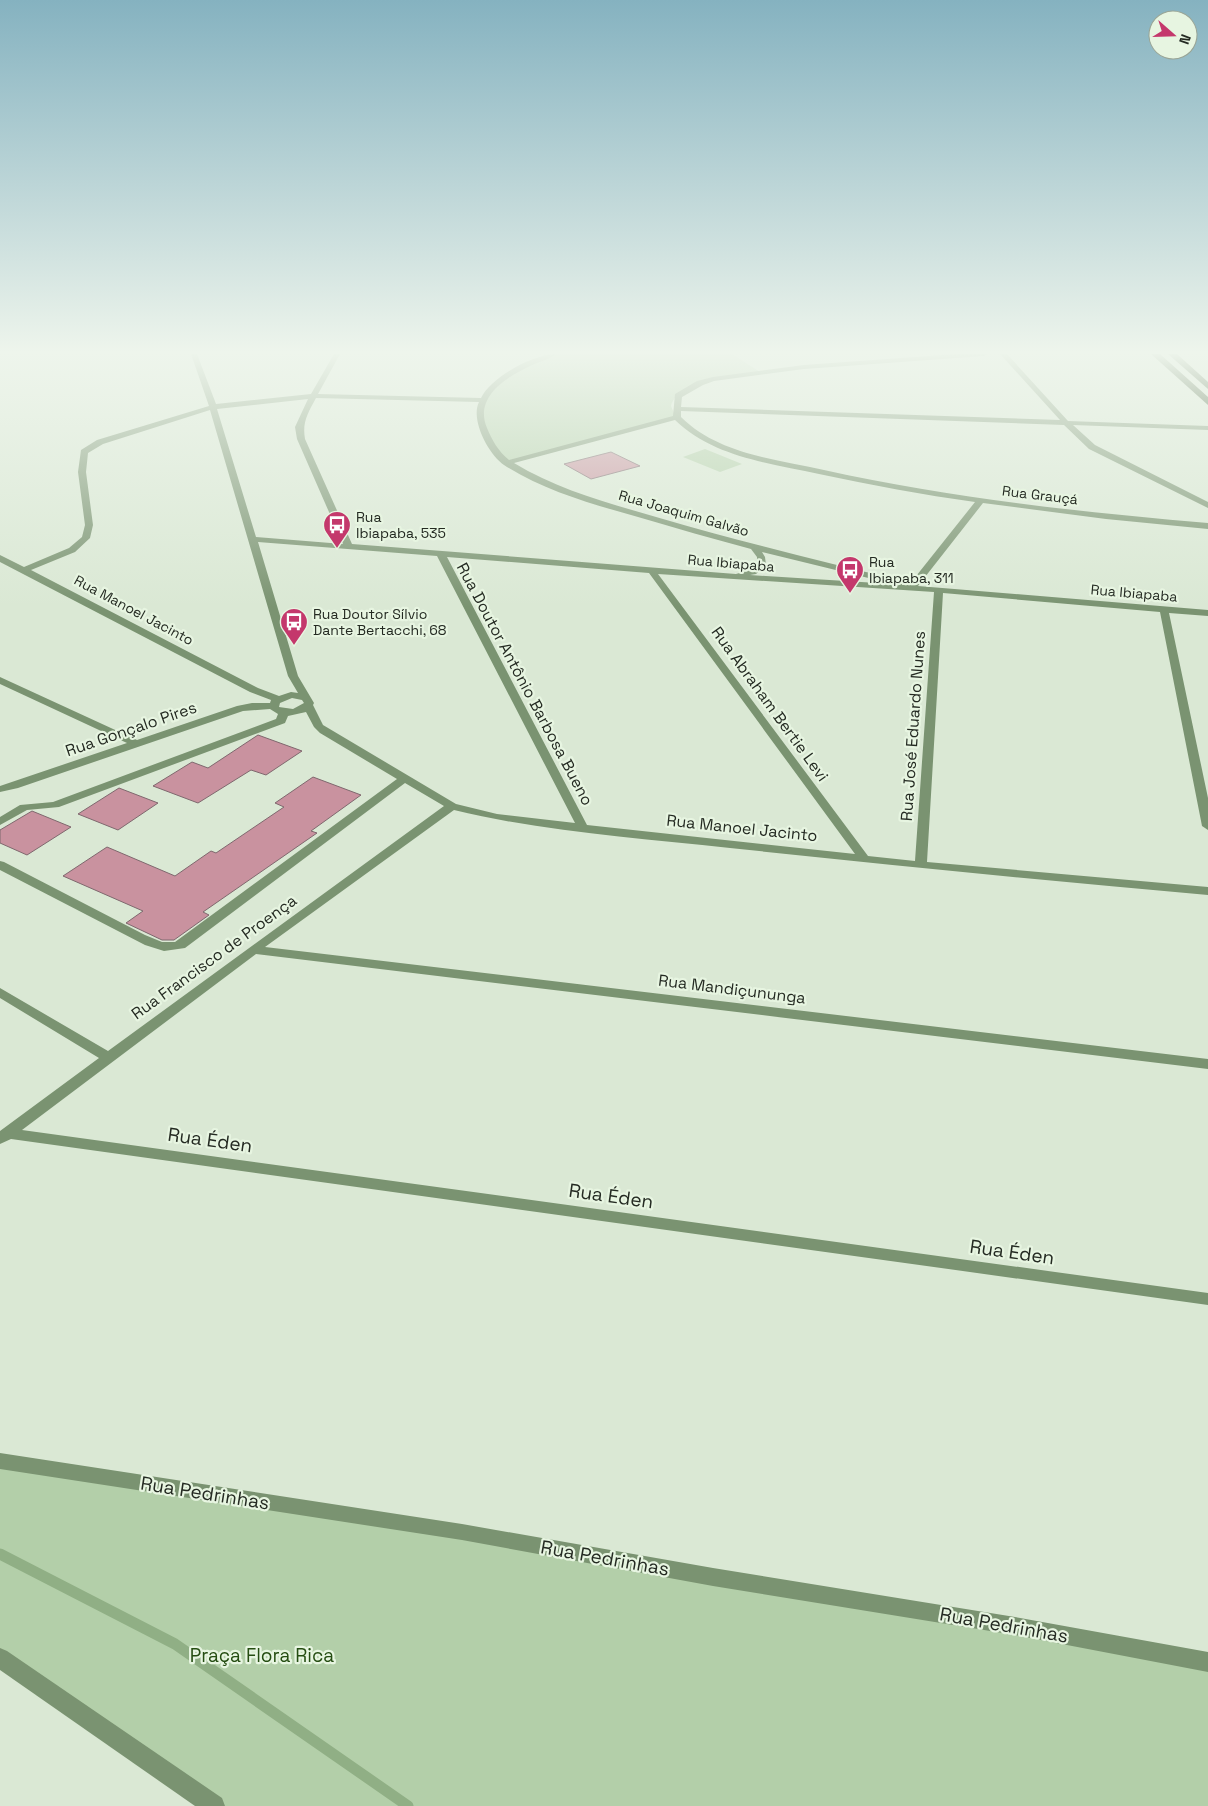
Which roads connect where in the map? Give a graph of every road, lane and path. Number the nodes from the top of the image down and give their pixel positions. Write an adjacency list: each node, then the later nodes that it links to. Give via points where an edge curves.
1 (112, 438): 17 (street, via 84,452 82,472 89,525 86,538 72,550)
2 (221, 438): 12 (street, Rua Manoel Jacinto)
3 (302, 438): 13 (street)
4 (488, 438): 8 (street, Rua Joaquim Galvão)
5 (589, 438): 8 (street)
6 (702, 438): 9 (street, Rua Grauçá, via 767,460)
7 (1084, 438): 10 (street, via 1103,454)
8 (506, 462): 14 (street, Rua Joaquim Galvão, via 553,486 606,505)
9 (980, 502): 11 (street, Rua Grauçá); 20 (street)
10 (1208, 505)
11 (1208, 526)
12 (251, 539): 13 (street, Rua Ibiapaba); 24 (street, Rua Manoel Jacinto)
13 (348, 546): 15 (street, Rua Ibiapaba)
14 (755, 548): 19 (street, via 762,557 761,565 753,572); 20 (street, Rua Joaquim Galvão)
15 (440, 553): 18 (street, Rua Ibiapaba); 35 (street, Rua Doutor Antônio Barbosa Bueno)
16 (0, 558): 17 (street, Rua Manoel Jacinto)
17 (24, 570): 26 (street, Rua Manoel Jacinto)
18 (651, 570): 19 (street, Rua Ibiapaba); 36 (street, Rua Abraham Bertie Levi)
19 (734, 577): 20 (street, Rua Ibiapaba)
20 (912, 588): 21 (street, Rua Ibiapaba)
21 (938, 590): 22 (street, Rua Ibiapaba); 37 (street, Rua José Eduardo Nunes)
22 (1164, 609): 23 (street, Rua Ibiapaba); 34 (street)
23 (1208, 613)
24 (293, 676): 26 (street, via 291,685); 27 (street, Rua Manoel Jacinto)
25 (0, 680): 29 (street)
26 (277, 702): 27 (street, Rua Gonçalo Pires, via 297,695); 28 (street, Rua Manoel Jacinto, via 277,710); 29 (street, Rua Gonçalo Pires, via 241,708)
27 (307, 702): 28 (street, via 300,711); 30 (street, Rua Manoel Jacinto, via 324,731)
28 (284, 712): 33 (street, via 281,721 55,805 24,808)
29 (138, 744): 31 (street, Rua Gonçalo Pires)
30 (404, 779): 32 (street, Rua Manoel Jacinto); 38 (street, via 180,945 171,948 140,938)
31 (0, 789)
32 (452, 806): 35 (street, Rua Manoel Jacinto, via 497,817); 40 (street, Rua Francisco de Proença)
33 (0, 822)
34 (1208, 826)
35 (583, 828): 36 (street, Rua Manoel Jacinto)
36 (863, 857): 37 (street, Rua Manoel Jacinto)
37 (921, 864): 39 (street, Rua Manoel Jacinto)
38 (0, 865)
39 (1208, 891)
40 (253, 950): 42 (street, Rua Francisco de Proença); 43 (street, Rua Mandiçununga)
41 (0, 992): 42 (street)
42 (108, 1057): 44 (street, Rua Francisco de Proença)
43 (1208, 1064)
44 (4, 1136): 45 (street, Rua Éden)
45 (1205, 1302)
46 (0, 1461): 48 (street, Rua Pedrinhas, via 462,1532)
47 (0, 1658): 49 (street)
48 (1208, 1662)
49 (214, 1806)

